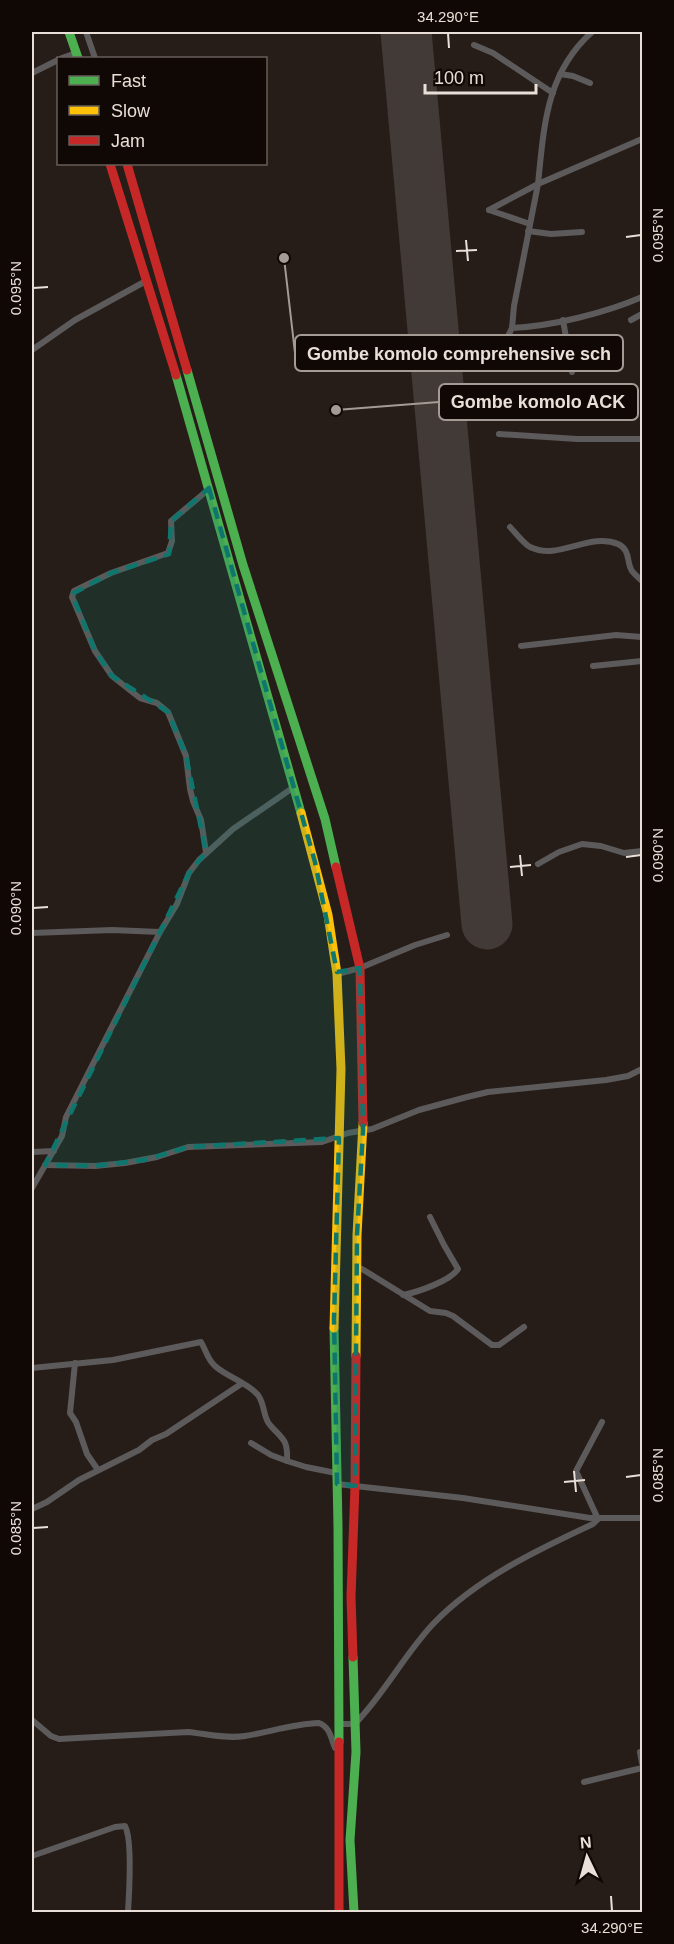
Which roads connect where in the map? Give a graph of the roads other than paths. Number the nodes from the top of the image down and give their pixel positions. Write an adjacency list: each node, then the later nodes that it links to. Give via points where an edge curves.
1 (69, 32): 5 (main road)
2 (86, 32): 6 (street)
3 (592, 32): 9 (street, via 568,57)
4 (474, 45): 11 (street, via 493,53)
5 (77, 56)
6 (95, 57)
7 (57, 60): 8 (street)
8 (32, 73)
9 (560, 75): 10 (street); 11 (street)
10 (590, 83)
11 (553, 93): 15 (street, via 546,110)
12 (642, 139): 15 (street)
13 (110, 165): 18 (main road)
14 (127, 165): 43 (main road, via 243,565 325,819)
15 (538, 184): 16 (street); 16 (street, via 489,210)
16 (529, 228): 17 (street, via 551,234); 23 (street)
17 (582, 232)
18 (146, 281): 24 (street, via 75,320); 29 (main road)
19 (642, 297): 21 (street, via 614,309)
20 (642, 314): 22 (street)
21 (563, 320): 23 (street); 26 (street)
22 (631, 320)
23 (512, 328): 25 (street)
24 (32, 350)
25 (498, 362)
26 (572, 372)
27 (500, 434): 28 (street)
28 (642, 439)
29 (209, 488): 36 (main road); 38 (street, via 171,521 168,553 111,573 74,591 72,597 95,651 112,676 140,698 162,706 172,720 186,756)
30 (510, 527): 31 (street, via 529,547 548,550 592,542 617,544 629,555 632,571)
31 (642, 581)
32 (642, 637): 33 (street, via 616,635)
33 (521, 646)
34 (642, 661): 35 (street)
35 (593, 666)
36 (294, 787): 38 (street); 44 (main road, via 325,906)
37 (642, 851): 39 (street, via 624,853 582,844)
38 (206, 852): 40 (street, via 189,873)
39 (538, 864)
40 (160, 932): 41 (street); 48 (street, via 66,1117)
41 (32, 933)
42 (447, 936): 43 (street)
43 (360, 968): 44 (street); 46 (main road)
44 (337, 974): 47 (main road, via 341,1041)
45 (642, 1069): 46 (street, via 606,1080 467,1096)
46 (363, 1131): 47 (street); 53 (main road)
47 (339, 1137): 50 (street, via 322,1142 188,1147 145,1160 95,1166); 63 (main road, via 334,1319)
48 (54, 1150): 49 (street); 50 (street)
49 (32, 1152)
50 (45, 1165): 51 (street)
51 (32, 1188)
52 (430, 1217): 54 (street, via 458,1269 424,1290)
53 (357, 1268): 54 (street); 65 (main road)
54 (402, 1295): 55 (street, via 430,1311 453,1316 496,1346)
55 (524, 1327)
56 (75, 1363): 57 (street); 58 (street, via 132,1357 201,1342 207,1358); 62 (street, via 70,1413)
57 (32, 1368)
58 (241, 1384): 61 (street, via 260,1399 269,1425 286,1442); 62 (street, via 166,1434)
59 (603, 1422): 68 (street, via 576,1471)
60 (251, 1443): 61 (street)
61 (287, 1461): 63 (street)
62 (98, 1470): 66 (street)
63 (336, 1473): 64 (main road)
64 (337, 1484): 65 (street); 70 (main road)
65 (355, 1486): 68 (street); 71 (main road, via 351,1597)
66 (32, 1509)
67 (642, 1518): 68 (street)
68 (598, 1519): 71 (street, via 493,1576 450,1608 427,1631)
69 (32, 1720): 73 (street, via 58,1740 188,1732 242,1736 319,1723 329,1731)
70 (338, 1724): 71 (street); 73 (main road)
71 (355, 1724): 80 (main road, via 350,1840)
72 (642, 1752): 74 (street)
73 (338, 1757): 79 (main road)
74 (642, 1763)
75 (642, 1768): 76 (street)
76 (584, 1782)
77 (32, 1856): 78 (street, via 125,1826)
78 (128, 1912)
79 (339, 1912)
80 (354, 1912)

